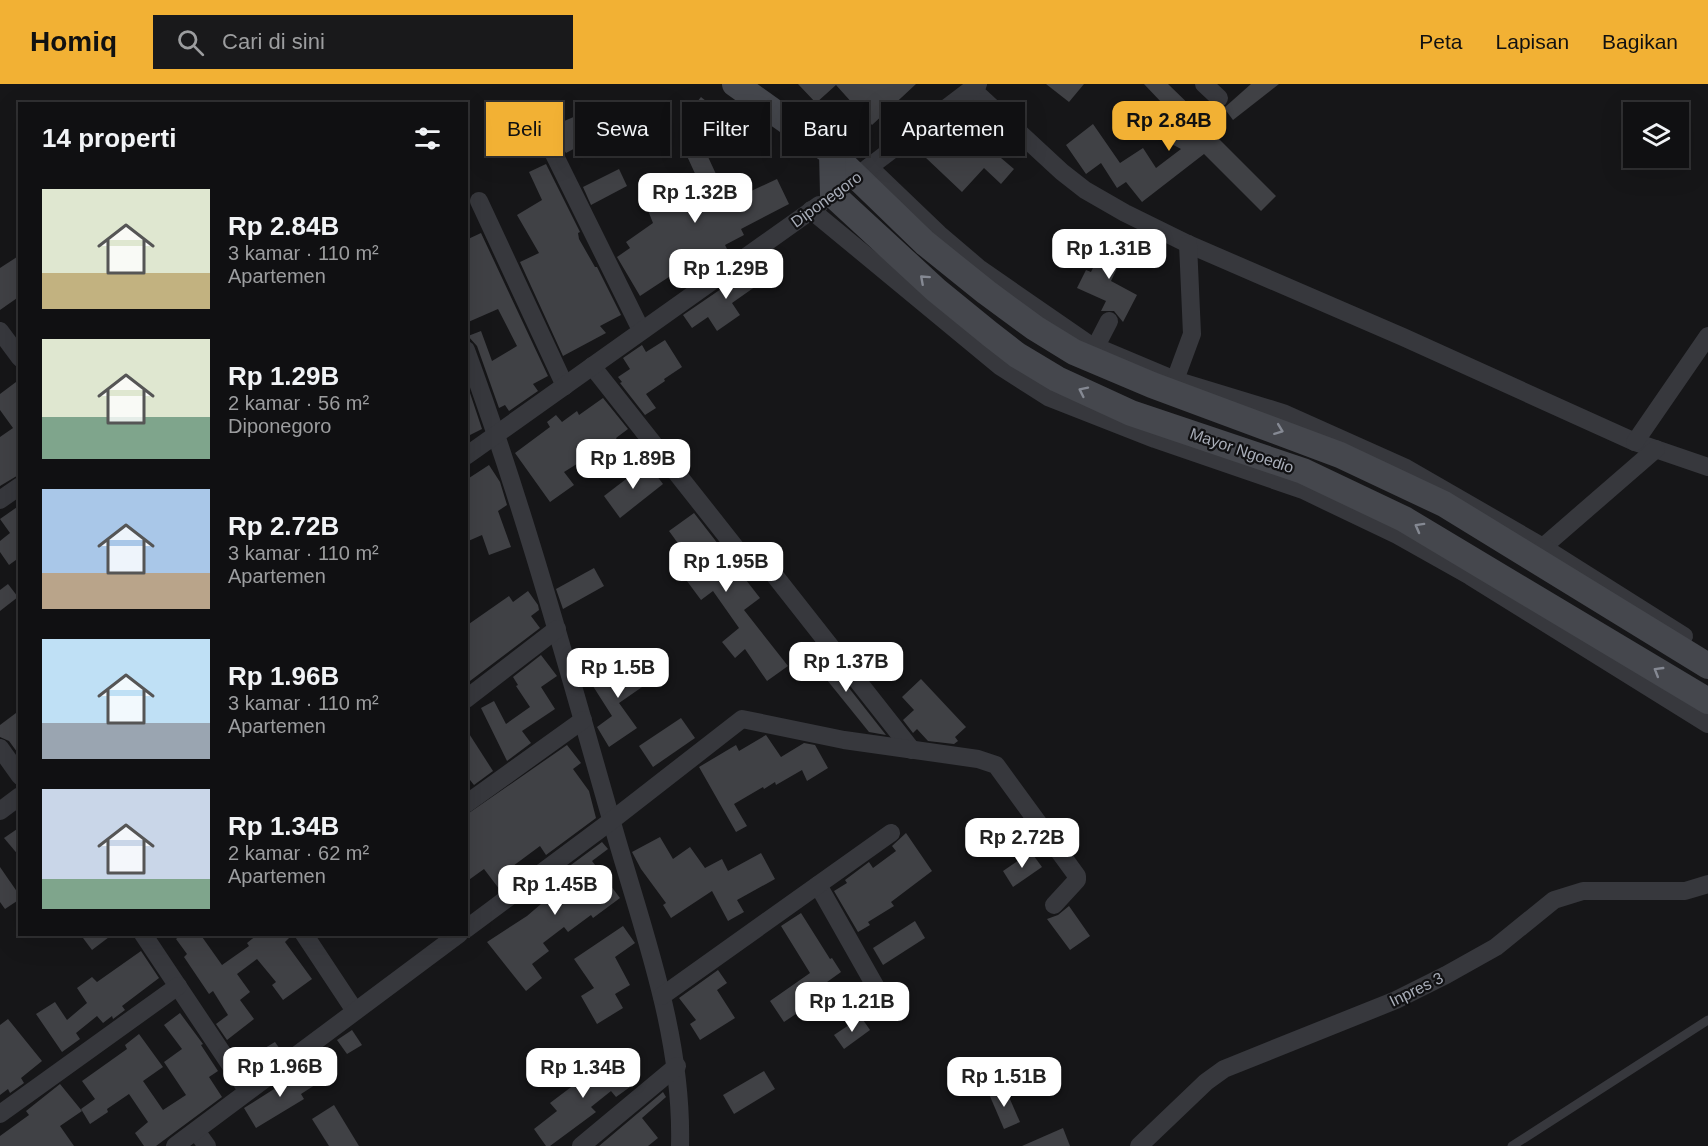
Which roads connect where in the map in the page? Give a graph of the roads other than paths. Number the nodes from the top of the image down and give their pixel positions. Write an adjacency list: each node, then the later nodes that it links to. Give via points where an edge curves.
1 (1204, 84): 4 (street)
2 (975, 86): 9 (street, Diponegoro); 13 (street, via 1062,172 1086,190)
3 (743, 87): 5 (street, Mayor Ngoedio)
4 (1219, 98)
5 (782, 116)
6 (555, 156): 14 (street)
7 (832, 156): 10 (street)
8 (837, 156): 9 (street, Mayor Ngoedio)
9 (863, 172): 10 (street, Diponegoro); 16 (street, Mayor Ngoedio, via 926,243 1035,328)
10 (833, 195): 12 (street, Diponegoro); 22 (street, Mayor Ngoedio, one-way to 10, via 990,334)
11 (479, 201): 23 (street)
12 (811, 210): 14 (street, Diponegoro); 38 (street, via 1001,367 1048,397 1303,490 1397,535)
13 (1188, 244): 21 (street, via 1192,318 1189,346); 25 (street)
14 (641, 330): 20 (street, Diponegoro)
15 (1708, 336): 25 (street)
16 (1097, 338): 21 (street); 22 (street); 34 (street, Mayor Ngoedio, one-way to 34, via 1152,385 1274,428 1444,504)
17 (2, 340): 19 (street)
18 (468, 355): 24 (street)
19 (18, 356)
20 (592, 366): 23 (street, Diponegoro); 40 (street, via 743,557 768,567)
21 (1176, 377): 31 (street, via 1283,412)
22 (1057, 379): 36 (street, Mayor Ngoedio, one-way to 22, via 1404,519 1303,471 1131,413)
23 (565, 386): 24 (street, Diponegoro)
24 (497, 433): 27 (street, Diponegoro); 32 (street)
25 (1635, 442): 26 (street)
26 (1656, 449): 28 (street); 31 (street)
27 (468, 455)
28 (1708, 467)
29 (18, 487): 30 (street)
30 (0, 500)
31 (1555, 536): 33 (street)
32 (557, 629): 35 (street); 37 (street)
33 (1708, 651)
34 (1708, 666)
35 (468, 697)
36 (1708, 701)
37 (583, 720): 43 (street); 45 (street)
38 (1708, 724)
39 (0, 748): 41 (street)
40 (912, 750): 45 (street, via 742,719); 49 (street, via 996,765 1077,876)
41 (18, 773)
42 (18, 798): 44 (street)
43 (468, 803)
44 (0, 811)
45 (611, 821): 50 (street); 55 (street)
46 (891, 833): 48 (street)
47 (1708, 884): 67 (street, Inpres 3, via 1685,891 1583,891 1554,900 1496,947 1446,975 1396,1000 1224,1069)
48 (818, 885): 55 (street); 56 (street)
49 (1054, 905)
50 (468, 928)
51 (144, 936): 54 (street)
52 (305, 936): 57 (street)
53 (456, 936): 57 (street)
54 (178, 986): 60 (street); 61 (street)
55 (662, 996): 59 (street)
56 (882, 998)
57 (355, 1011): 60 (street)
58 (1708, 1020): 68 (lane)
59 (677, 1066): 65 (street); 66 (street)
60 (247, 1090): 62 (street)
61 (0, 1114)
62 (196, 1131): 63 (street); 64 (street)
63 (175, 1146)
64 (207, 1146)
65 (581, 1146)
66 (680, 1146)
67 (1139, 1146)
68 (1512, 1146)

